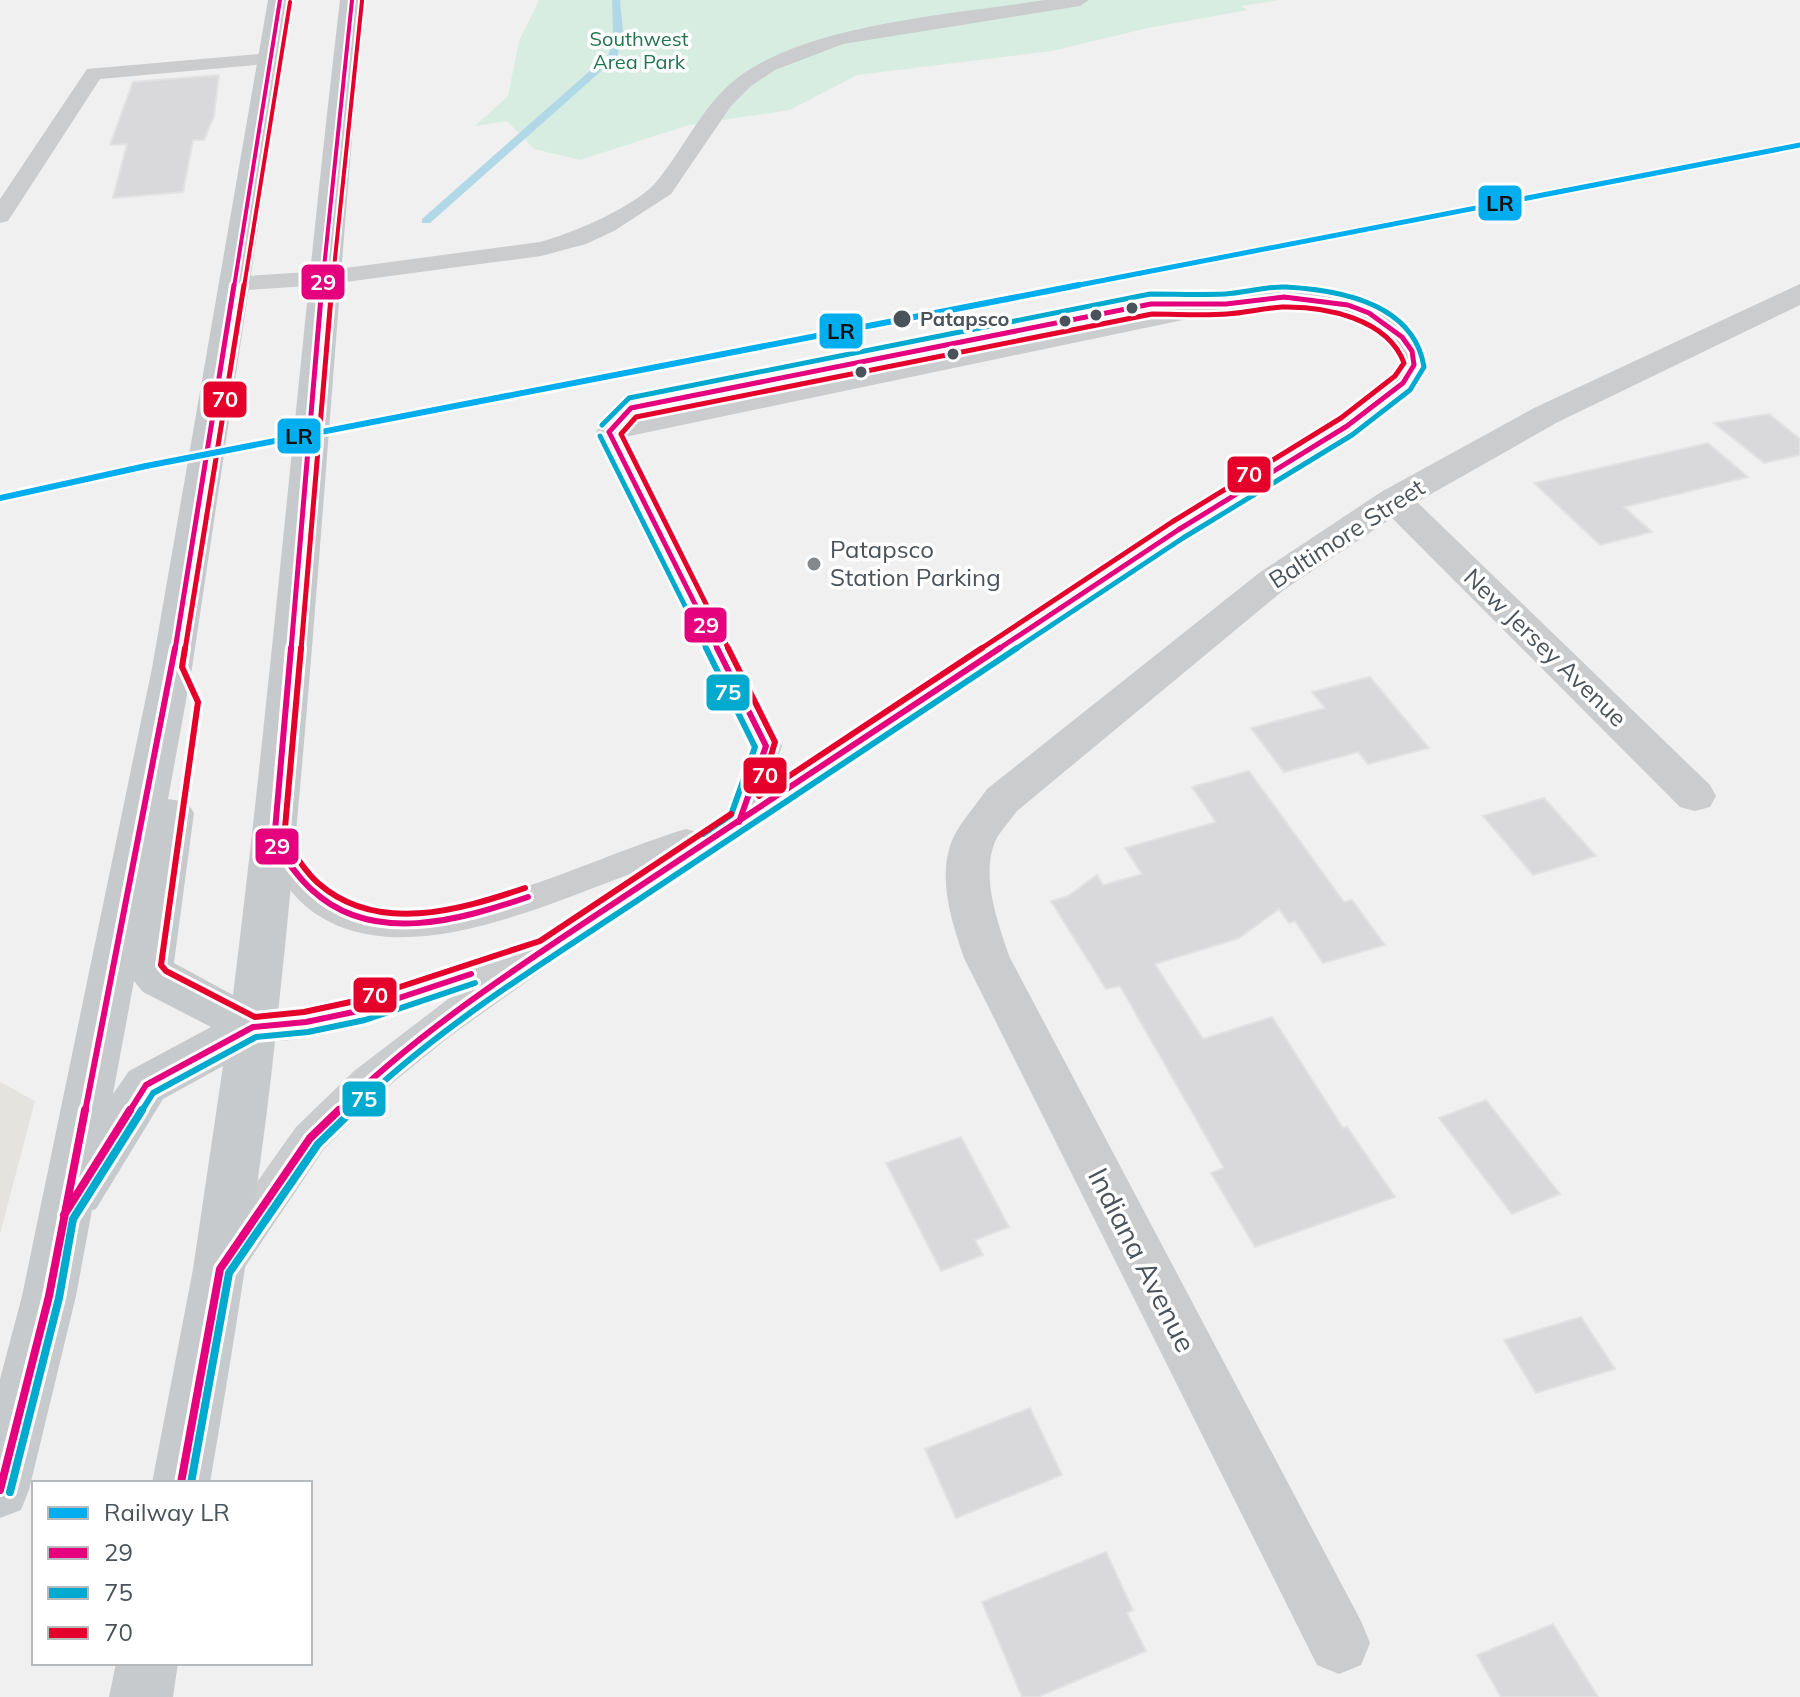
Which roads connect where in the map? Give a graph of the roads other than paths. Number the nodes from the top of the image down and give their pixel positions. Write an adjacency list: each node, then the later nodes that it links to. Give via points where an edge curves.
1 (280, 0): 4 (main road)
2 (352, 0): 6 (main road)
3 (1080, 0): 6 (lane, via 839,39 768,66 724,102 663,189 578,239 541,249)
4 (270, 59): 5 (lane, via 94,73); 7 (main road)
5 (0, 216)
6 (323, 278): 7 (lane); 13 (main road)
7 (232, 284): 10 (main road)
8 (1791, 307): 9 (street, Baltimore Street, via 1546,415)
9 (1394, 500): 11 (street, New Jersey Avenue); 14 (street, Baltimore Street, via 1272,581 1002,800 975,838)
10 (172, 668): 16 (main road, via 188,702 150,968 160,979); 17 (main road)
11 (1695, 796)
12 (739, 822): 12 (lane, via 1178,530 1347,426 1403,383 1414,365 1402,337 1359,308 1298,297 1151,304 631,408 609,432 766,746); 13 (lane, via 505,906 426,925 393,925 335,909 314,893); 15 (lane)
13 (274, 842): 16 (main road)
14 (970, 869): 21 (street, Indiana Avenue, via 971,911 987,958)
15 (544, 950): 16 (lane, via 363,1010); 18 (lane, via 436,1027 339,1108 293,1162)
16 (253, 1027): 17 (main road, via 146,1085); 18 (main road)
17 (64, 1215): 20 (main road)
18 (220, 1269): 19 (main road)
19 (181, 1481)
20 (0, 1490)
21 (1339, 1643)
22 (147, 1665): 23 (main road)
23 (141, 1697)

